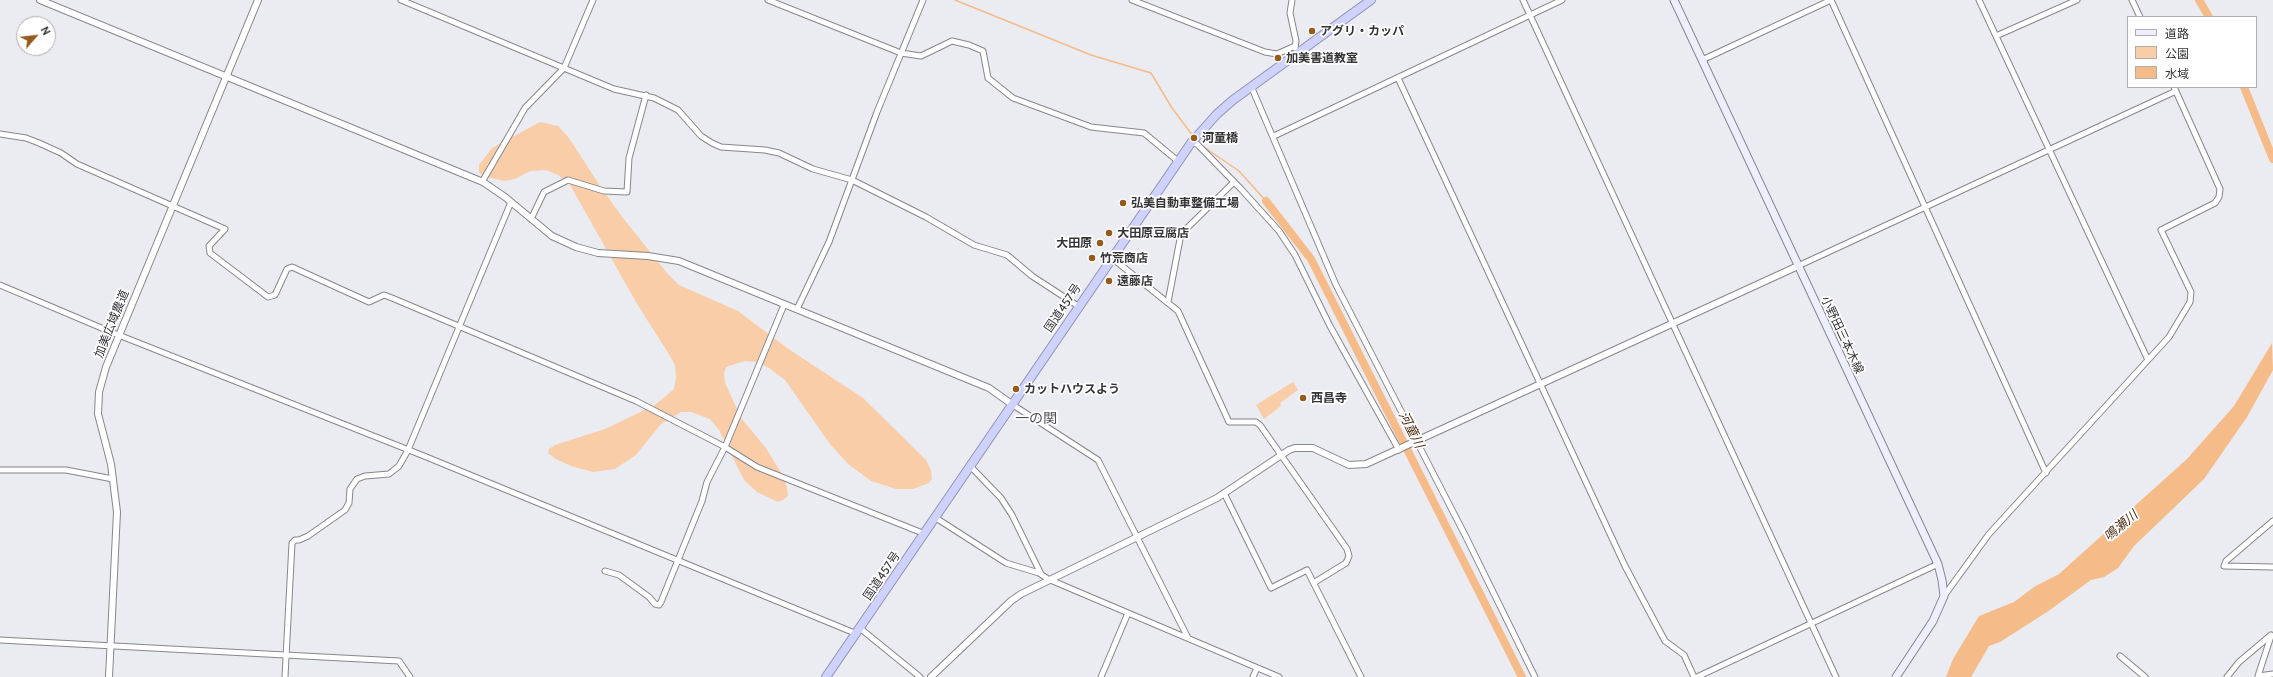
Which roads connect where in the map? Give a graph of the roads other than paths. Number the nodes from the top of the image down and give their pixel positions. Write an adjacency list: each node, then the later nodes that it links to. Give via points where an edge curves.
1 (40, 0): 24 (street)
2 (258, 0): 24 (street, 加美広域農道)
3 (401, 0): 23 (street)
4 (593, 0): 23 (street)
5 (768, 0): 21 (street)
6 (923, 0): 21 (street)
7 (1132, 0): 20 (street, via 1265,52 1277,54)
8 (1292, 0): 20 (street, via 1290,14)
9 (1523, 0): 17 (street)
10 (1562, 0): 17 (street)
11 (1674, 0): 22 (main road, 小野田三本木線)
12 (1831, 0): 22 (street); 39 (street)
13 (1979, 0): 19 (street)
14 (2077, 0): 19 (street)
15 (2132, 0): 18 (street)
16 (1366, 1): 20 (highway, 国道457号)
17 (1531, 16): 25 (street); 48 (street)
18 (2140, 16)
19 (1996, 36): 32 (street)
20 (1296, 50): 26 (highway, 国道457号)
21 (900, 53): 33 (street, via 922,56 952,41 969,45 983,52 988,78 1013,98 1091,127 1144,133); 34 (street)
22 (1702, 60): 42 (main road, 小野田三本木線)
23 (564, 68): 28 (street, via 621,91); 35 (street, via 525,108)
24 (227, 76): 35 (street); 38 (street, 加美広域農道)
25 (1398, 78): 30 (street); 52 (street)
26 (1251, 86): 30 (street); 31 (highway, 国道457号, via 1206,125)
27 (2175, 89): 32 (street); 51 (street, via 2220,193 2215,203 2161,230 2192,297 2169,337)
28 (646, 95): 34 (street, via 678,110 701,136 721,147 779,153 813,168); 40 (street, via 629,158 626,192 604,191 568,180 544,192)
29 (0, 134): 38 (street, via 39,143 77,164)
30 (1274, 136): 54 (street, via 1336,285)
31 (1191, 142): 33 (highway, 国道457号); 36 (street, via 1197,144)
32 (2049, 150): 39 (street); 51 (street)
33 (1179, 162): 41 (highway, 国道457号)
34 (852, 180): 46 (street, via 926,217 974,245 1007,254 1032,276); 47 (street, via 829,242)
35 (482, 182): 37 (street)
36 (1234, 182): 44 (street, via 1181,234); 57 (street, via 1266,215 1295,255 1330,326)
37 (511, 202): 40 (street); 49 (street)
38 (172, 206): 49 (street, via 224,229 209,246 210,253 268,297 275,295 288,269 292,267 370,302 384,295); 50 (street, 加美広域農道)
39 (1926, 207): 42 (street); 61 (street)
40 (531, 219): 45 (street, via 552,236 576,247 598,253 679,261)
41 (1112, 258): 44 (street); 46 (highway, 国道457号)
42 (1798, 266): 48 (street); 69 (main road, 小野田三本木線)
43 (0, 284): 50 (street)
44 (1168, 302): 58 (street, via 1178,311 1229,422 1258,423)
45 (784, 305): 47 (street); 55 (street)
46 (1078, 306): 53 (highway, 国道457号)
47 (798, 309): 53 (street, via 989,388)
48 (1674, 324): 52 (street); 77 (street)
49 (461, 326): 55 (street, via 636,401); 56 (street)
50 (120, 335): 56 (street); 62 (street, 加美広域農道, via 100,385 98,401 98,414)
51 (2148, 360): 61 (street)
52 (1541, 386): 54 (street); 98 (street, via 1625,566 1665,641 1684,655)
53 (1014, 405): 59 (highway, 国道457号); 67 (street, via 1098,460)
54 (1416, 442): 57 (street); 97 (street)
55 (725, 447): 66 (street, via 757,467); 68 (street, via 707,482)
56 (408, 450): 68 (street); 83 (street, via 392,473 384,476 365,476 355,481 350,489 349,503 345,510 308,536 292,543)
57 (1401, 450): 58 (street, via 1355,466 1313,448 1295,448)
58 (1281, 454): 63 (street); 74 (street, via 1348,552 1346,563)
59 (971, 467): 64 (highway, 国道457号); 72 (street, via 1001,498)
60 (0, 470): 62 (street, via 66,470)
61 (2046, 473): 75 (street, via 1989,534)
62 (113, 479): 82 (street, 加美広域農道, via 117,535)
63 (1224, 494): 67 (street); 74 (street, via 1271,588 1307,570)
64 (936, 518): 66 (highway, 国道457号); 72 (street, via 1006,563)
65 (2273, 521): 70 (street, via 2226,561 2224,566)
66 (925, 534): 78 (highway, 国道457号)
67 (1137, 538): 73 (street); 80 (street)
68 (678, 560): 71 (street, via 659,605 620,575); 78 (street)
69 (1938, 564): 75 (main road, 小野田三本木線); 77 (street)
70 (2273, 567)
71 (605, 571)
72 (1042, 575): 73 (street)
73 (1048, 579): 76 (street); 87 (street, via 1011,601)
74 (1314, 582): 96 (street)
75 (1944, 596): 100 (main road, via 1933,621)
76 (1128, 613): 80 (street); 93 (street)
77 (1810, 624): 98 (street); 99 (street)
78 (859, 631): 91 (highway, 国道457号); 92 (street)
79 (2272, 633): 86 (street, via 2258,676); 102 (street, via 2239,662)
80 (1188, 638): 85 (street)
81 (0, 640): 82 (street)
82 (111, 646): 83 (street); 88 (street, 加美広域農道)
83 (286, 654): 89 (street); 90 (street, via 399,661)
84 (2120, 656): 101 (street)
85 (1257, 668): 94 (street); 95 (street)
86 (2273, 674)
87 (934, 676)
88 (109, 677)
89 (285, 677)
90 (410, 677)
91 (826, 677)
92 (920, 677)
93 (1101, 677)
94 (1253, 677)
95 (1279, 677)
96 (1361, 677)
97 (1534, 677)
98 (1696, 677)
99 (1836, 677)
100 (1896, 677)
101 (2145, 677)
102 (2227, 677)

